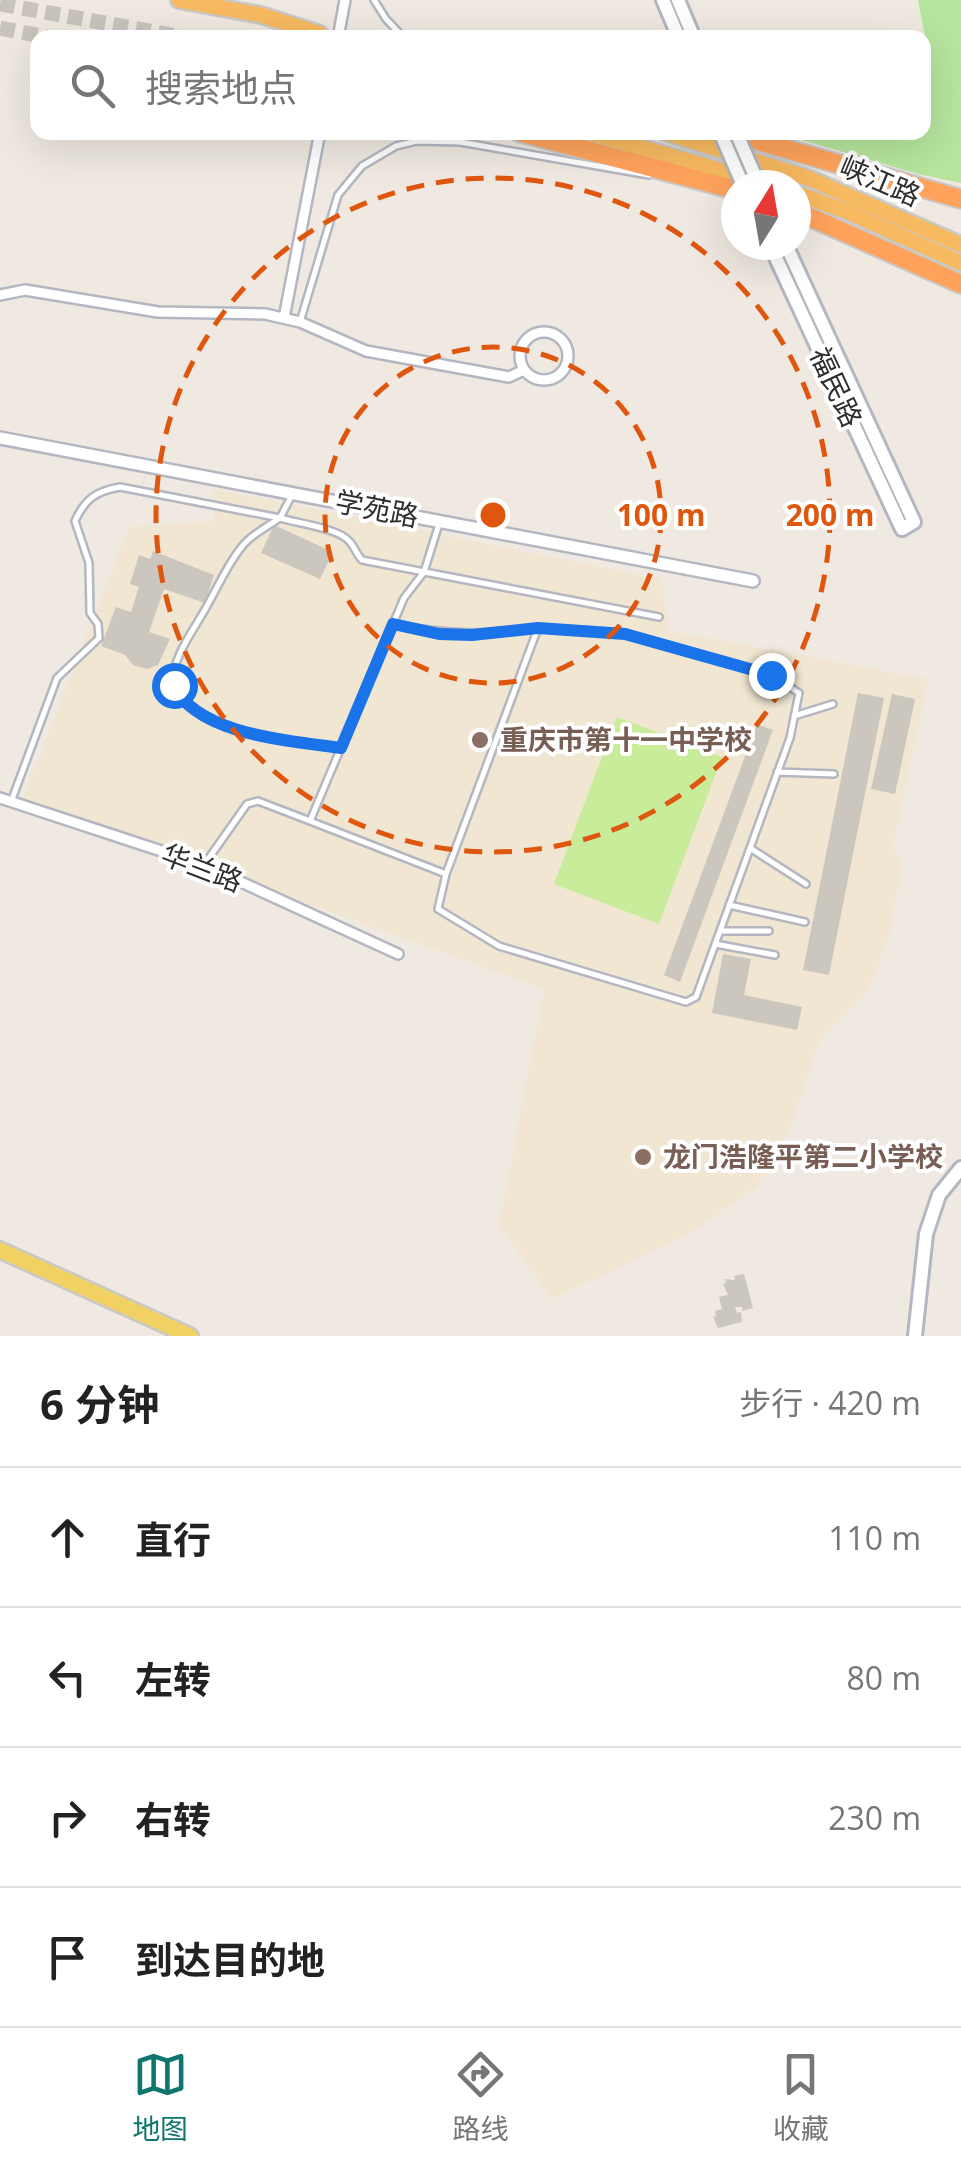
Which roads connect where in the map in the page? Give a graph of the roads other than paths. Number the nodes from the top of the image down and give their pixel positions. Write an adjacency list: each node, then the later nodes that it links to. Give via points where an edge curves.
1 (178, 0): 6 (highway)
2 (345, 0): 7 (street)
3 (374, 0): 8 (lane)
4 (663, 0): 9 (main road)
5 (678, 0): 10 (main road)
6 (307, 30)
7 (339, 30)
8 (396, 30)
9 (676, 30)
10 (691, 30)
11 (318, 140): 38 (street)
12 (550, 140): 23 (highway)
13 (618, 140): 20 (highway)
14 (689, 140): 30 (highway, 峡江路, via 808,178)
15 (727, 140): 21 (main road, bridge)
16 (740, 140): 22 (main road, bridge)
17 (759, 140): 19 (highway)
18 (760, 140): 19 (highway)
19 (763, 141): 24 (highway)
20 (724, 170)
21 (738, 170)
22 (753, 170)
23 (701, 179): 25 (highway); 39 (lane, via 622,172 460,142 396,146 362,166 338,194)
24 (897, 181): 26 (highway); 28 (highway)
25 (721, 185)
26 (961, 192)
27 (811, 198): 34 (highway, 峡江路)
28 (961, 199)
29 (811, 217): 31 (highway)
30 (961, 245)
31 (886, 249): 35 (highway); 37 (highway)
32 (777, 260): 33 (main road, 福民路, via 908,525)
33 (793, 260)
34 (961, 263)
35 (961, 284)
36 (0, 296): 38 (street, via 24,290 158,312)
37 (961, 296)
38 (284, 318): 39 (street)
39 (300, 322): 40 (street, via 366,351 509,377)
40 (524, 370): 40 (street, via 539,380 557,377 568,362 565,344 549,332 530,336 520,352)
41 (0, 438): 42 (street, 学苑路)
42 (292, 493): 43 (lane); 44 (street, 学苑路)
43 (280, 518): 45 (lane, via 338,533 362,560); 52 (lane, via 246,542 194,629 174,685 201,717 272,738); 55 (lane, via 120,487 100,490 84,504 75,521 89,563 90,613 99,638 58,678)
44 (440, 521): 45 (lane); 46 (street, 学苑路)
45 (424, 572): 47 (lane); 48 (lane)
46 (754, 581)
47 (659, 618)
48 (393, 624): 49 (lane, via 472,635); 52 (lane)
49 (538, 628): 51 (lane, via 625,634 771,675 798,693); 59 (lane)
50 (833, 704): 51 (lane)
51 (794, 716): 53 (lane)
52 (341, 748): 56 (lane)
53 (777, 772): 54 (lane); 57 (lane)
54 (834, 774)
55 (6, 800): 58 (street, 华兰路)
56 (310, 821): 58 (lane, via 258,801 246,804); 59 (lane)
57 (750, 848): 60 (lane); 61 (lane)
58 (204, 865): 66 (street, 华兰路)
59 (446, 874): 65 (lane, via 438,909 499,946 686,1002 696,997)
60 (806, 884)
61 (729, 905): 62 (lane); 63 (lane)
62 (805, 922)
63 (720, 931): 64 (lane); 65 (lane)
64 (769, 931)
65 (715, 944): 67 (lane)
66 (398, 954)
67 (775, 954)
68 (961, 1168): 71 (main road, via 939,1195 926,1234)
69 (0, 1250): 70 (main road)
70 (190, 1336)
71 (915, 1336)

